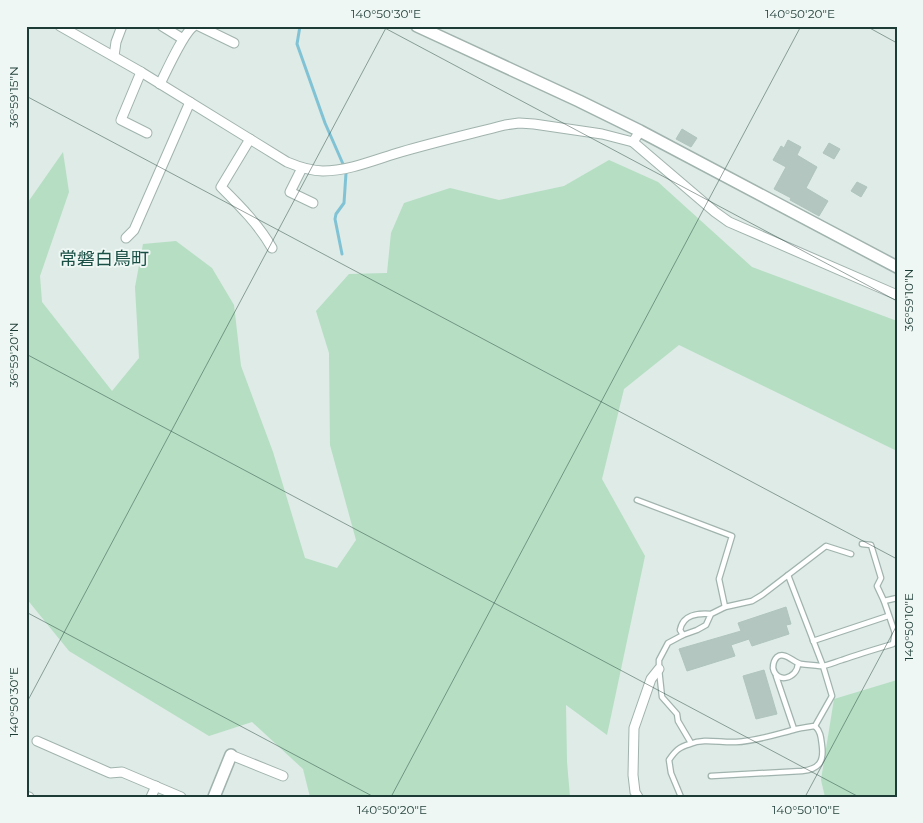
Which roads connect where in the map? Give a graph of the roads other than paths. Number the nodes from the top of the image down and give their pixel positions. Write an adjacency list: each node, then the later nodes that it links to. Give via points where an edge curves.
1 (60, 26): 9 (street)
2 (122, 26): 9 (street)
3 (162, 26): 7 (street)
4 (194, 26): 7 (street)
5 (199, 26): 8 (street)
6 (417, 26): 13 (street)
7 (183, 39): 11 (street)
8 (234, 43)
9 (114, 56): 10 (street)
10 (141, 72): 11 (street); 14 (street, via 120,120)
11 (160, 84): 12 (street)
12 (190, 102): 15 (street); 19 (street, via 134,230)
13 (640, 131): 16 (street); 21 (street)
14 (147, 133)
15 (250, 139): 17 (street, via 286,162); 20 (street, via 221,187 254,220)
16 (633, 142): 17 (street, via 602,134 519,123 345,168 324,171); 22 (street, via 728,222)
17 (302, 168): 18 (street, via 290,192)
18 (313, 202)
19 (126, 238)
20 (272, 248)
21 (897, 267)
22 (897, 296)
23 (637, 500): 29 (lane, via 732,536 719,579)
24 (862, 544): 28 (lane, via 871,545 881,578 877,586)
25 (851, 554): 26 (lane, via 826,546)
26 (788, 575): 29 (lane, via 752,601); 34 (lane)
27 (897, 598): 28 (lane)
28 (884, 602): 31 (lane)
29 (726, 607): 30 (lane)
30 (711, 614): 33 (lane, via 706,625); 33 (lane, via 695,613 686,619 681,624)
31 (888, 616): 32 (lane); 34 (lane)
32 (896, 632): 36 (lane, via 893,644)
33 (683, 635): 37 (lane, via 668,643 659,660)
34 (813, 641): 36 (lane)
35 (798, 664): 36 (lane); 38 (lane, via 795,673 788,678); 38 (lane, via 785,656 777,657 773,664)
36 (823, 666): 39 (lane, via 832,696)
37 (659, 669): 42 (lane, via 662,698 677,714); 50 (street, via 651,679 634,728 633,775)
38 (776, 674): 40 (lane)
39 (815, 726): 40 (lane); 45 (lane, via 820,731 823,754 813,768)
40 (794, 729): 42 (lane, via 741,742)
41 (37, 741): 46 (street, via 110,773 122,772)
42 (691, 743): 51 (lane, via 676,750 669,760)
43 (231, 755): 44 (street); 49 (street)
44 (283, 776)
45 (711, 776)
46 (156, 786): 47 (street); 48 (street)
47 (151, 797)
48 (181, 797)
49 (214, 797)
50 (638, 797)
51 (681, 797)

